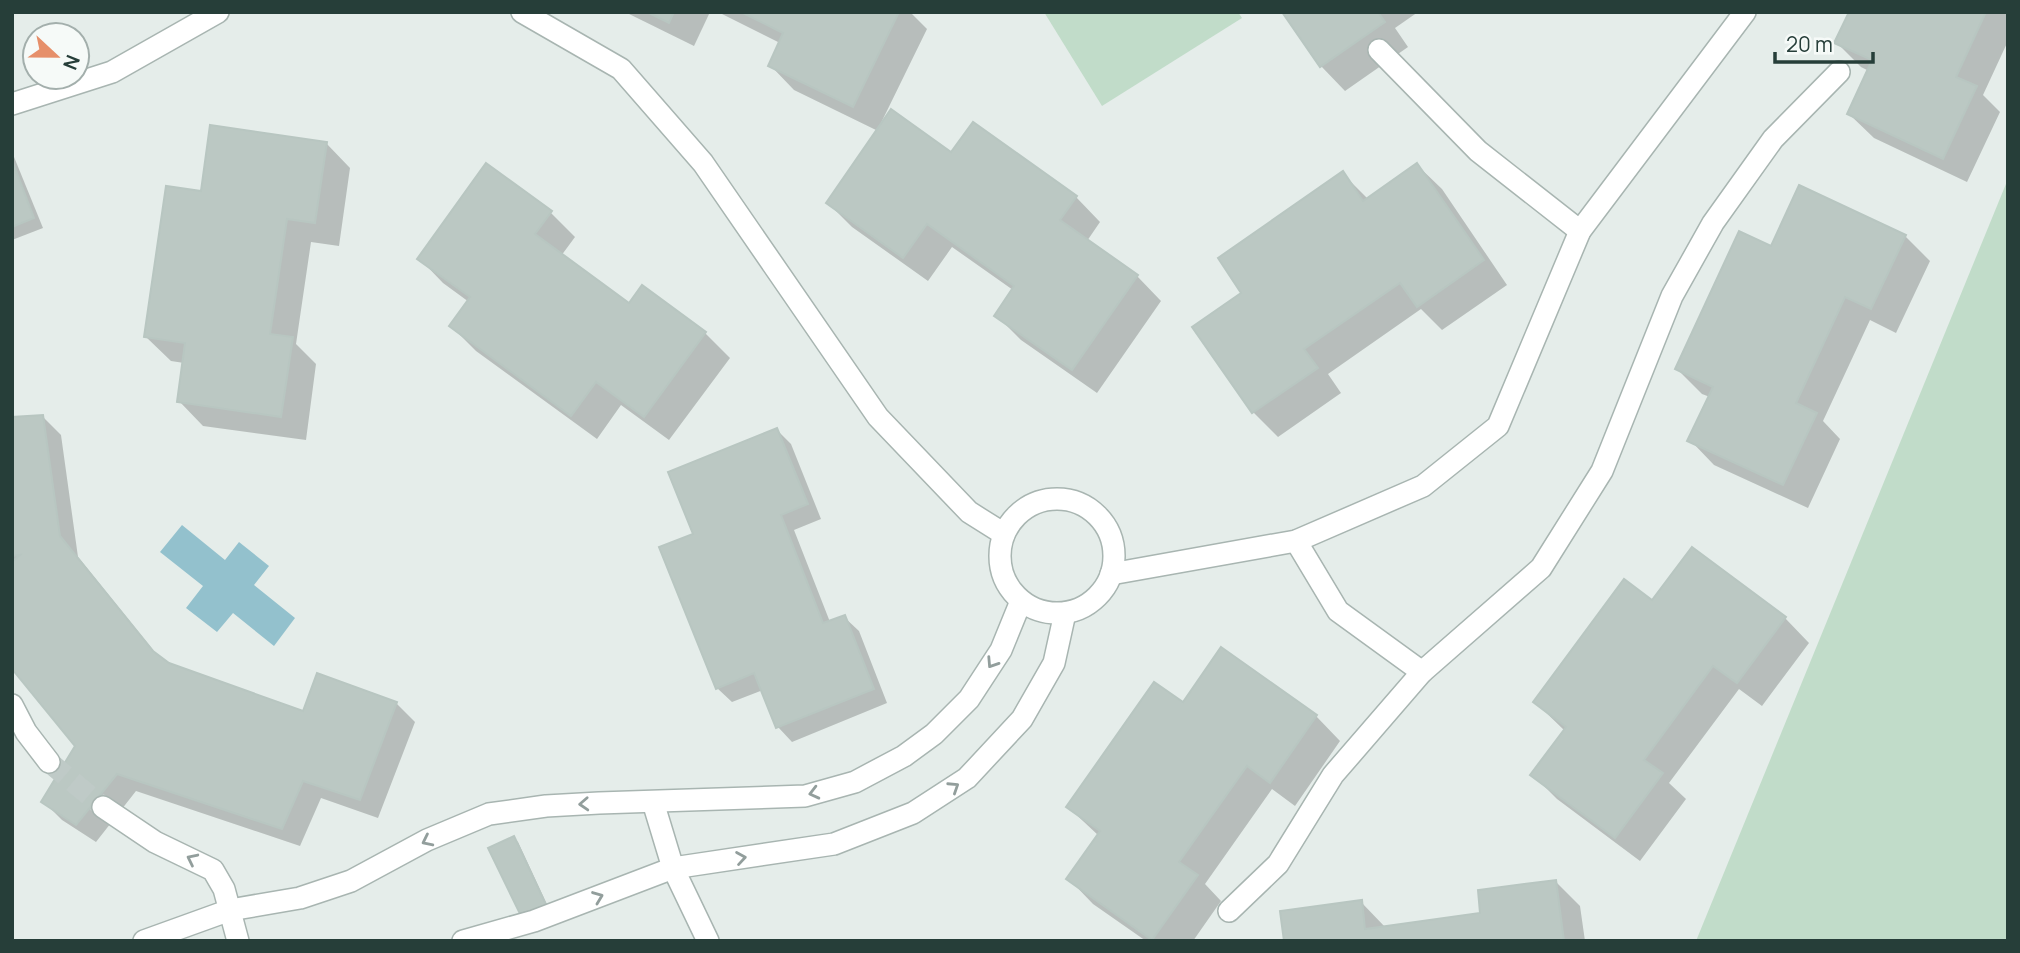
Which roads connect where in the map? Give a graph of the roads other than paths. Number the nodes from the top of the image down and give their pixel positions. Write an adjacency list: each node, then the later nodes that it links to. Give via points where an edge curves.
1 (218, 12): 6 (street, via 112,72)
2 (523, 12): 8 (street, via 621,69 703,163 878,417 969,512)
3 (1745, 12): 7 (street)
4 (1379, 50): 7 (street, via 1478,151)
5 (1839, 72): 13 (street, via 1773,139 1713,223 1672,296 1602,471 1541,568)
6 (12, 104)
7 (1580, 231): 9 (street, via 1498,426 1423,486)
8 (1004, 534): 10 (street, via 1030,505 1048,499 1086,506 1110,535 1114,554); 11 (street, via 1000,563)
9 (1296, 541): 10 (street); 13 (street, via 1338,611)
10 (1111, 574): 12 (street, via 1094,600)
11 (1021, 601): 12 (street, via 1042,611); 16 (street, one-way to 16, via 1001,650 969,699 905,756 855,782 805,796)
12 (1065, 613): 18 (street, one-way to 12, via 834,844 913,813 967,778 1022,719 1054,663)
13 (1422, 672): 20 (street, via 1333,775 1278,864)
14 (12, 705): 15 (street)
15 (49, 762)
16 (653, 802): 18 (street); 19 (street, one-way to 19, via 546,806 489,814 427,840 351,881 300,898)
17 (103, 807): 19 (street, one-way to 17, via 213,870 155,842)
18 (673, 868): 23 (street, one-way to 18, via 534,921); 24 (street)
19 (230, 910): 21 (street); 22 (street)
20 (1229, 911)
21 (144, 941)
22 (238, 941)
23 (463, 941)
24 (708, 941)

